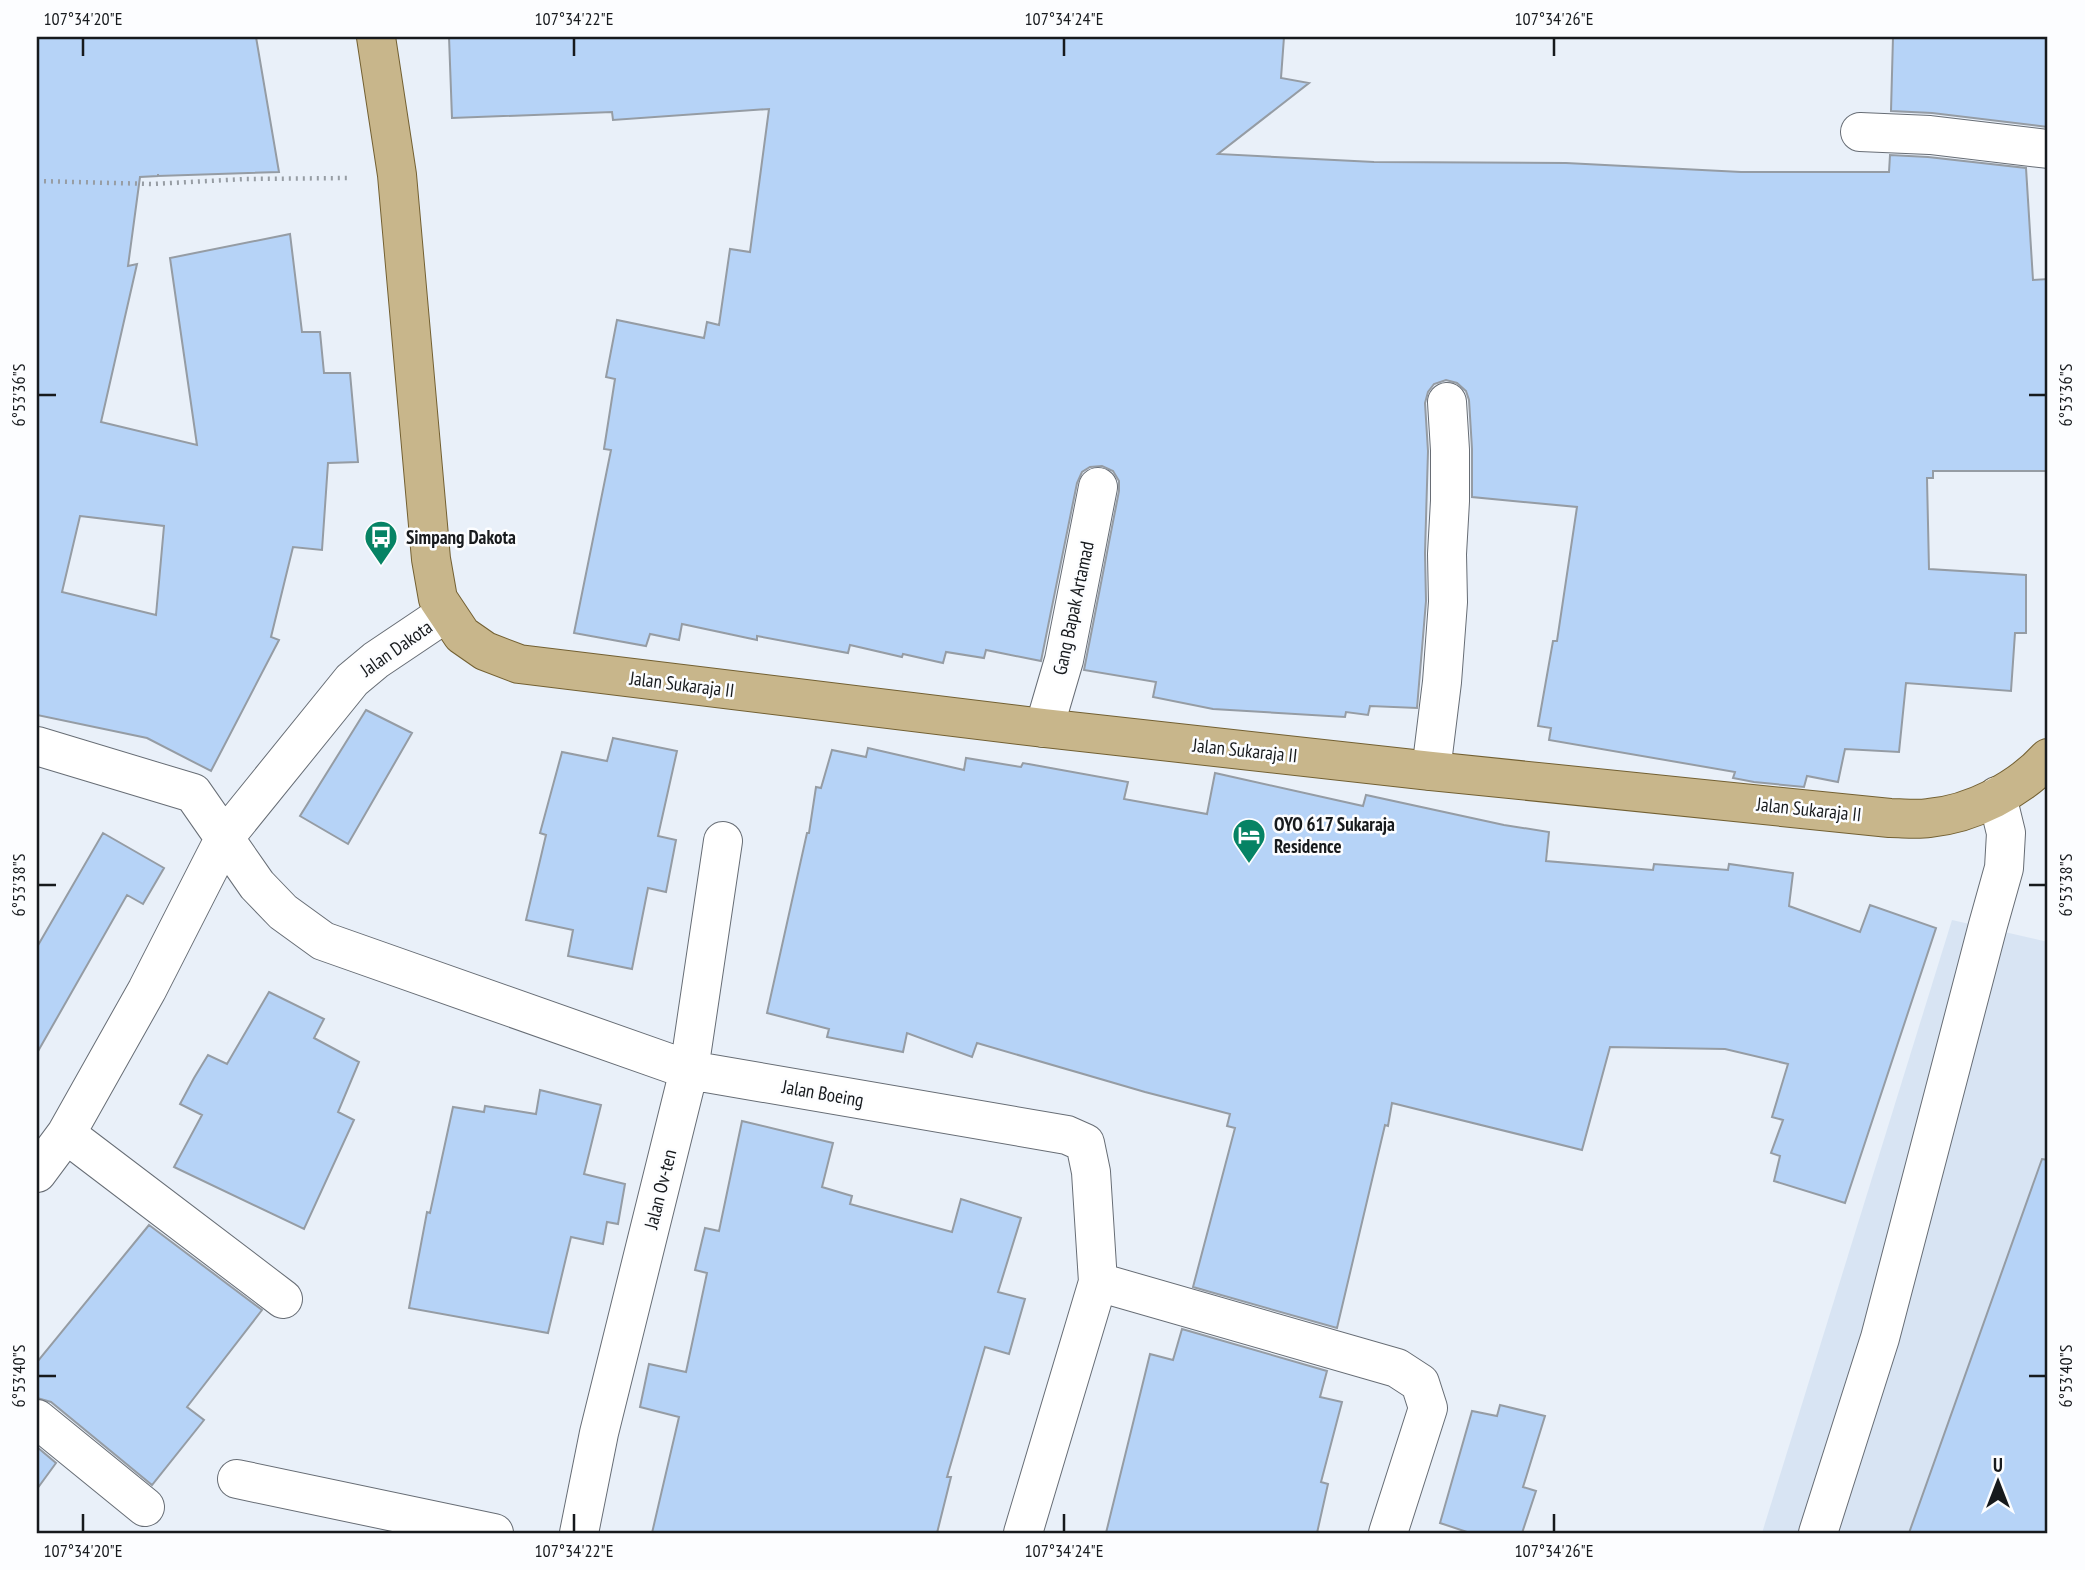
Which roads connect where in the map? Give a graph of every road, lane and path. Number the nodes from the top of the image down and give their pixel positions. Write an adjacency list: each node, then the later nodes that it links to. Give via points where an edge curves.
1 (376, 37): 4 (main road, Jalan Dakota)
2 (1860, 131): 3 (street)
3 (2048, 149)
4 (397, 175): 5 (path, via 152,184); 8 (main road, Jalan Dakota, via 431,559 438,599)
5 (37, 181)
6 (1447, 402): 12 (street, via 1447,602)
7 (1098, 487): 9 (street, Gang Bapak Artamad, via 1064,660)
8 (446, 613): 9 (main road, Jalan Sukaraja II, via 462,635 485,651 519,664); 14 (street, Jalan Dakota, via 352,680)
9 (1044, 727): 12 (main road, Jalan Sukaraja II)
10 (37, 746): 14 (street, Jalan Boeing, via 193,793)
11 (2048, 758): 13 (main road, Jalan Sukaraja II, via 2036,772)
12 (1431, 771): 13 (main road, Jalan Sukaraja II, via 1891,818 1940,816)
13 (1997, 796): 28 (street, via 2006,834 2004,868 1880,1338)
14 (225, 837): 16 (street, Jalan Boeing, via 257,885 283,912 323,941); 17 (street, Jalan Dakota)
15 (723, 841): 16 (street, Jalan Ov-ten)
16 (689, 1070): 19 (street, Jalan Boeing, via 1067,1135 1085,1143); 25 (street, Jalan Ov-ten)
17 (66, 1134): 18 (street, Jalan Dakota); 20 (street)
18 (37, 1173)
19 (1098, 1282): 26 (street, Jalan Boeing); 27 (street, via 1397,1368 1420,1383 1428,1408)
20 (283, 1299)
21 (37, 1419): 23 (street)
22 (237, 1479): 24 (street)
23 (145, 1507)
24 (494, 1533)
25 (579, 1533)
26 (1023, 1533)
27 (1388, 1533)
28 (1818, 1533)

